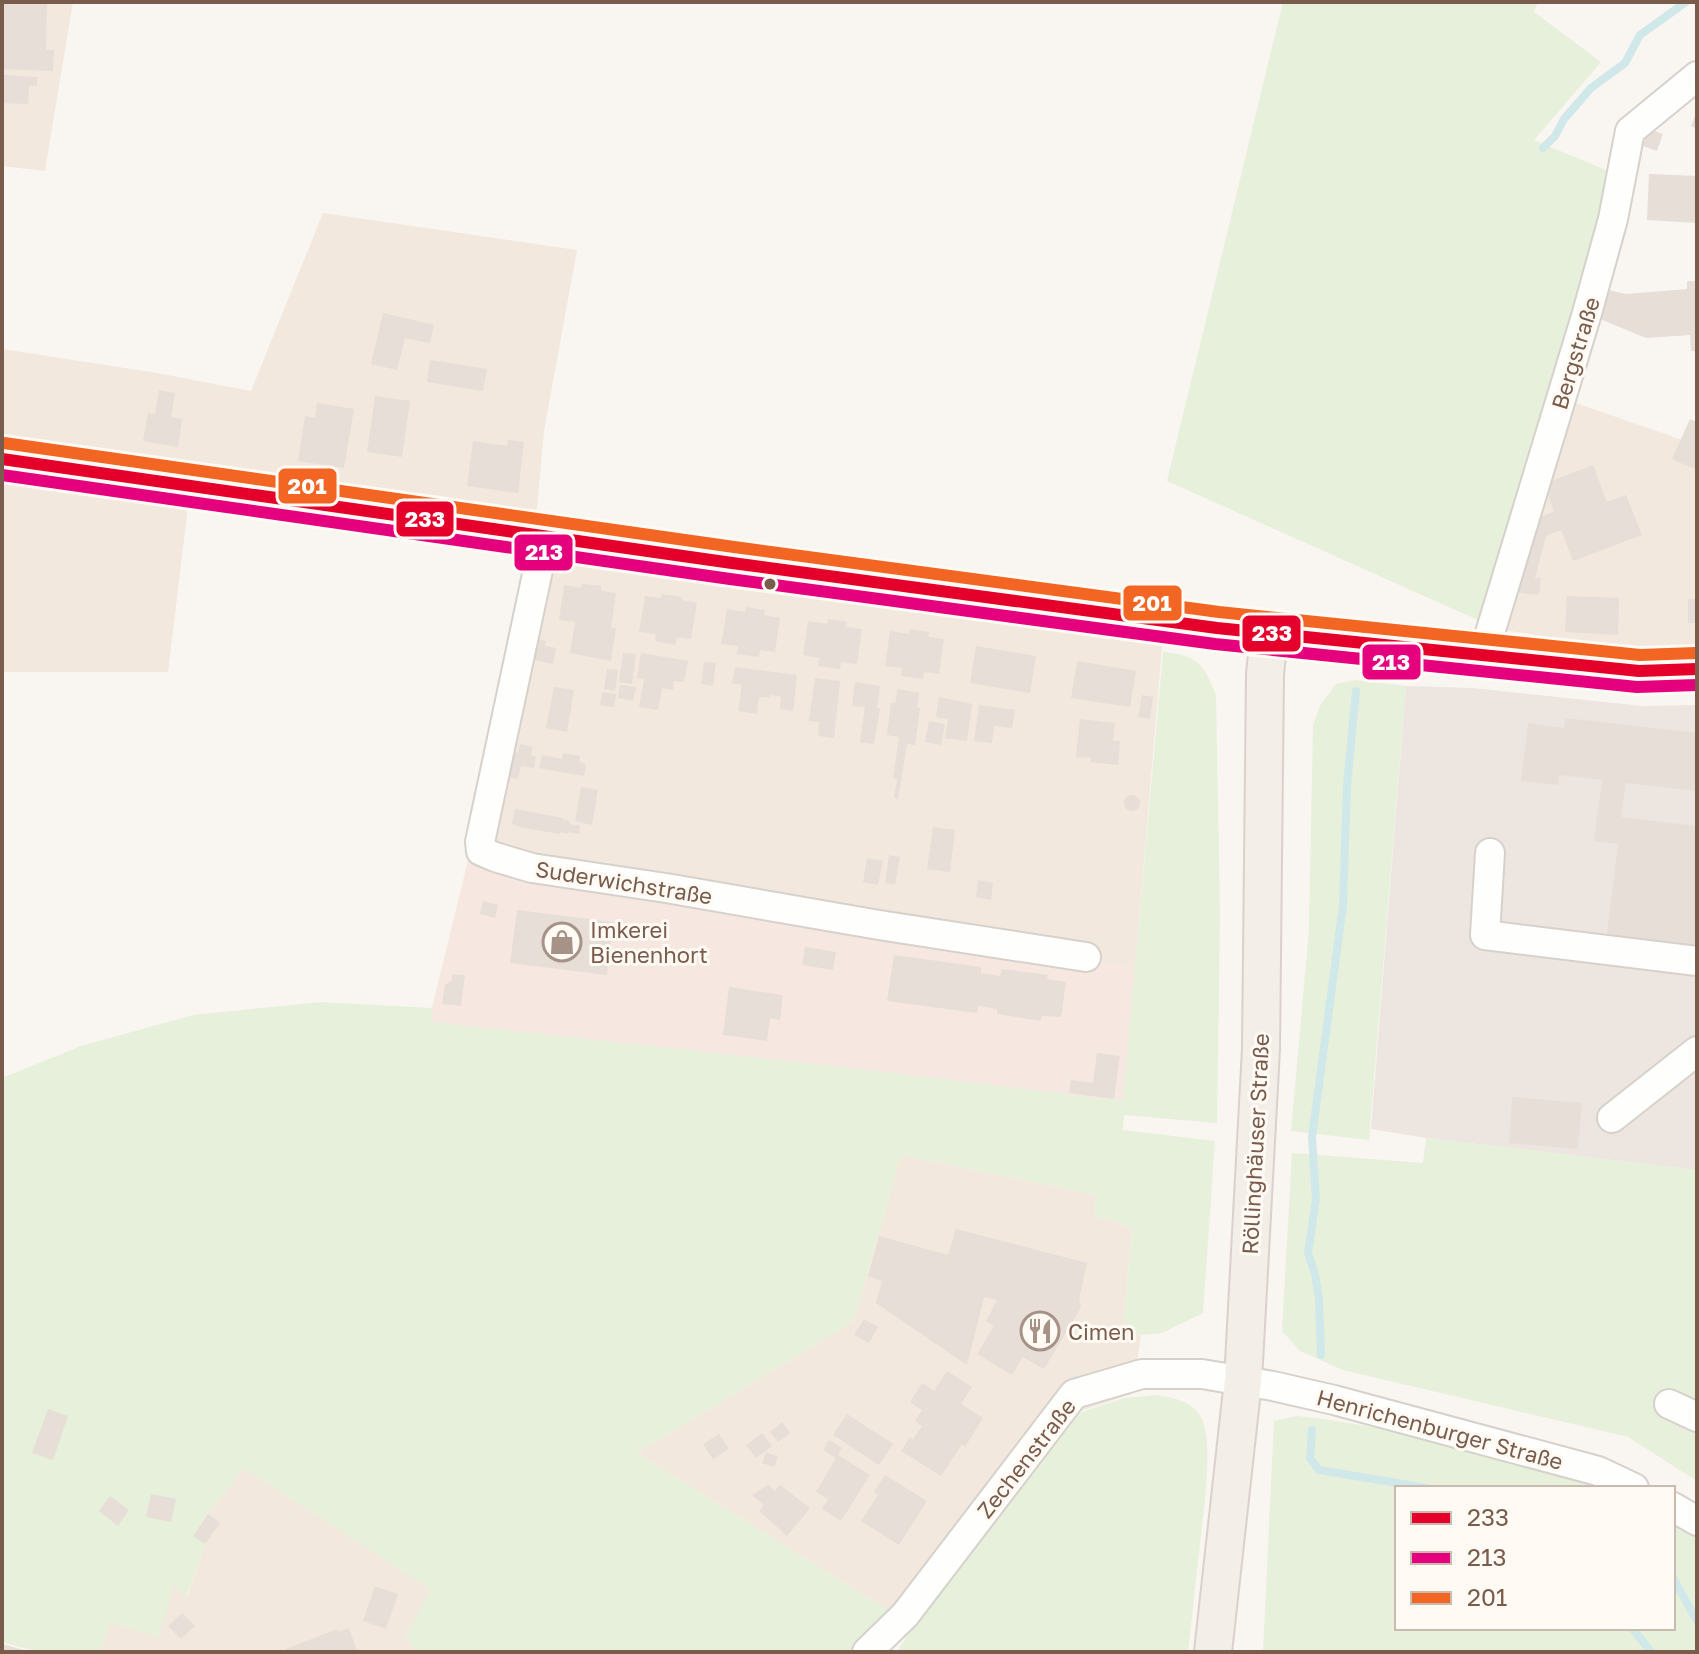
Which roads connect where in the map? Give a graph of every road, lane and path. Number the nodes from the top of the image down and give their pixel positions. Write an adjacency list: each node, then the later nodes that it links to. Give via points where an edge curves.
1 (1697, 76): 5 (street, Bergstraße, via 1630,131 1587,313)
2 (2, 459): 3 (main road)
3 (545, 537): 4 (main road); 8 (street, Suderwichstraße, via 481,851 532,868)
4 (1269, 635): 5 (main road); 12 (main road, Röllinghäuser Straße, via 1261,1049)
5 (1483, 656): 6 (main road, via 1639,671)
6 (1697, 669)
7 (1490, 853): 9 (street, via 1485,935)
8 (1086, 957)
9 (1697, 961)
10 (1697, 1051): 11 (street)
11 (1612, 1118)
12 (1243, 1381): 15 (street, Henrichenburger Straße, via 1598,1471); 18 (street, Zechenstraße, via 1202,1374 1142,1374 1074,1394); 21 (main road, Röllinghäuser Straße)
13 (1669, 1404): 14 (street)
14 (1697, 1417)
15 (1630, 1486)
16 (1675, 1508): 17 (street)
17 (1697, 1521)
18 (900, 1618): 19 (street, Zechenstraße); 20 (street)
19 (867, 1652)
20 (891, 1652)
21 (1213, 1652)

